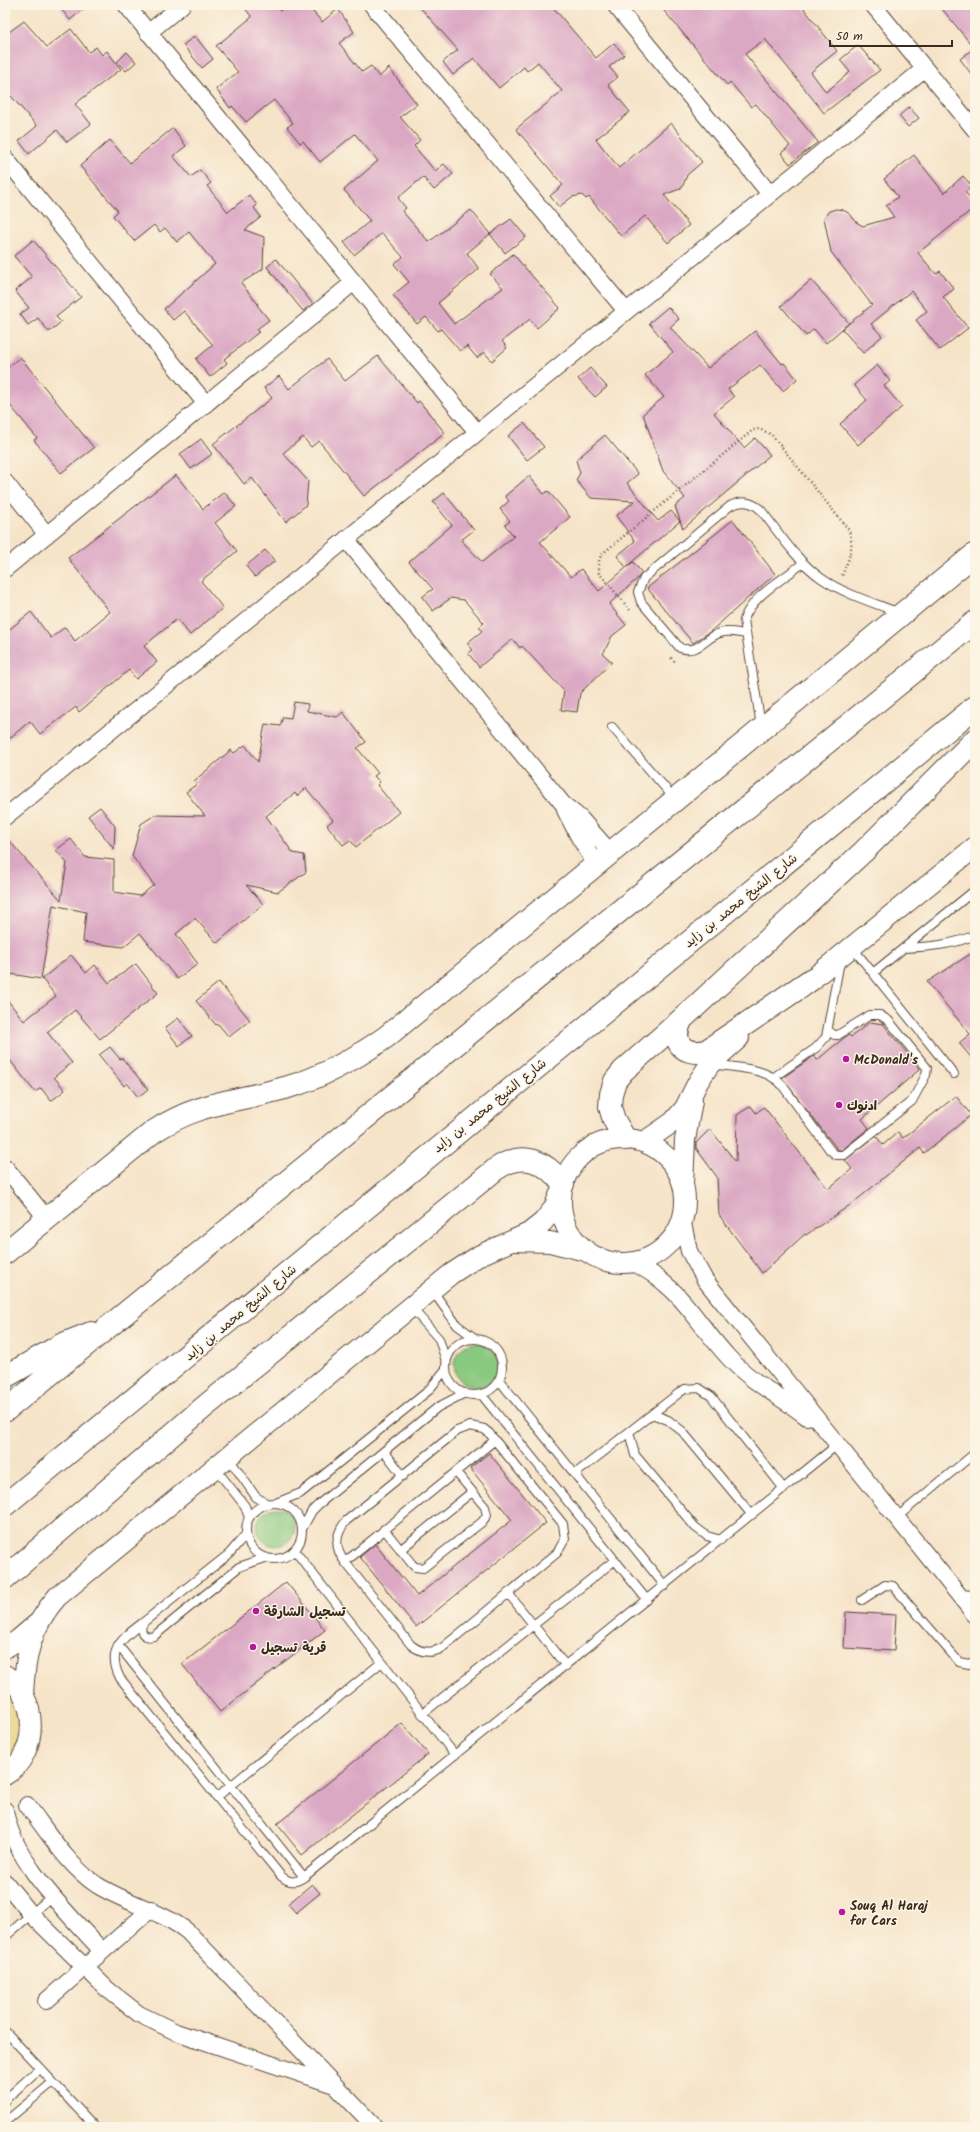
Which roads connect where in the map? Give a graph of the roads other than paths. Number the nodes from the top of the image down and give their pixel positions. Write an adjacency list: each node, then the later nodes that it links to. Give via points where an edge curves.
1 (126, 5): 6 (street)
2 (182, 5): 6 (street)
3 (372, 5): 12 (street)
4 (615, 5): 10 (street)
5 (873, 5): 7 (street)
6 (148, 33): 11 (street)
7 (924, 69): 8 (street); 10 (street)
8 (975, 130)
9 (5, 158): 13 (street)
10 (770, 194): 12 (street)
11 (354, 282): 13 (street); 14 (street)
12 (626, 311): 14 (street)
13 (206, 404): 16 (street)
14 (477, 432): 17 (street)
15 (5, 482): 16 (street)
16 (47, 535): 20 (street)
17 (346, 539): 29 (street); 31 (street, via 563,804 580,818)
18 (975, 554): 21 (main road)
19 (803, 563): 21 (lane, via 838,588); 23 (lane, via 749,607 744,620); 23 (lane, via 761,510 742,502 730,506 641,582 638,592 641,602 680,648 696,649 722,632)
20 (5, 569)
21 (902, 614): 26 (main road)
22 (975, 622): 56 (main road)
23 (746, 634): 26 (lane)
24 (975, 707): 77 (main road, شارع الشيخ محمد بن زايد)
25 (612, 727): 28 (lane)
26 (762, 729): 28 (main road)
27 (975, 740): 38 (main road, via 863,852)
28 (676, 800): 31 (main road)
29 (5, 817)
30 (975, 847): 35 (street)
31 (603, 858): 48 (main road, via 368,1049 309,1080 205,1106 178,1117 153,1132)
32 (975, 890): 34 (lane)
33 (975, 935): 34 (lane, via 950,943)
34 (904, 948): 36 (lane)
35 (846, 952): 36 (lane); 37 (street); 39 (lane)
36 (873, 973): 41 (lane)
37 (812, 979): 38 (main road, via 706,1051 695,1054 684,1050 677,1041 677,1029); 40 (street)
38 (682, 1019): 44 (main road, via 623,1071 615,1082 610,1107 614,1120)
39 (828, 1030): 42 (lane, via 826,1037 816,1048); 42 (lane, via 838,1035 870,1015 885,1017 927,1068 915,1097 840,1155 830,1150)
40 (710, 1064): 42 (lane); 43 (street)
41 (954, 1074)
42 (774, 1077)
43 (694, 1093): 44 (street, via 673,1122); 47 (street, via 685,1140)
44 (635, 1141): 46 (street, via 609,1140 589,1149 569,1169); 47 (street, via 658,1150 669,1160 678,1173)
45 (5, 1167): 48 (street)
46 (562, 1187): 50 (street, via 554,1208 543,1222 529,1233); 51 (street, via 561,1208 565,1224 574,1239); 90 (main road, via 554,1173 536,1162 515,1160 496,1169 203,1408)
47 (683, 1187): 49 (street, via 685,1203)
48 (47, 1219): 52 (main road)
49 (682, 1219): 53 (street, via 675,1235 663,1248 649,1257); 67 (street, via 689,1251 705,1280)
50 (512, 1241): 51 (street, via 550,1242); 54 (street, via 470,1261)
51 (586, 1251): 53 (street, via 610,1261)
52 (5, 1253)
53 (632, 1262): 67 (street, via 674,1290 715,1341 746,1374 790,1404)
54 (432, 1290): 55 (street); 57 (lane, via 457,1325)
55 (411, 1307): 58 (lane, via 439,1340); 70 (street)
56 (107, 1327): 59 (main road, via 61,1345); 63 (main road)
57 (476, 1339): 58 (lane, via 460,1342 449,1354); 60 (lane, via 490,1344 498,1353 502,1364)
58 (446, 1365): 61 (lane, via 452,1384); 76 (lane, via 428,1391 301,1493)
59 (5, 1377)
60 (499, 1380): 62 (lane); 72 (lane)
61 (465, 1393): 62 (lane); 68 (lane, via 438,1407)
62 (481, 1394): 88 (lane)
63 (5, 1411)
64 (652, 1414): 65 (lane); 74 (lane, via 685,1389 699,1388 706,1391); 78 (lane, via 668,1420 682,1431)
65 (629, 1432): 72 (lane); 84 (lane, via 635,1455 695,1527 707,1536)
66 (495, 1440): 71 (lane); 73 (lane, via 484,1429 470,1426 463,1428); 92 (lane, via 563,1524 566,1532 557,1553)
67 (837, 1445): 74 (lane); 80 (street)
68 (384, 1451): 73 (lane); 81 (lane, via 312,1511)
69 (975, 1453): 80 (lane)
70 (221, 1463): 76 (lane, via 256,1497); 79 (lane); 99 (street, via 57,1597)
71 (456, 1472): 75 (lane); 82 (lane)
72 (575, 1474): 91 (lane)
73 (403, 1476): 89 (lane, via 340,1528 337,1546)
74 (784, 1489): 78 (lane)
75 (472, 1492): 85 (lane); 85 (lane, via 486,1511 485,1519 476,1527 423,1568 415,1567)
76 (272, 1504): 79 (lane, via 260,1507); 81 (lane, via 291,1508)
77 (5, 1505)
78 (752, 1515): 84 (lane)
79 (249, 1518): 83 (lane)
80 (896, 1518): 93 (street)
81 (302, 1529): 86 (lane, via 302,1537)
82 (384, 1530): 85 (lane); 89 (lane)
83 (246, 1534): 87 (lane, via 252,1549); 98 (lane, via 229,1554)
84 (721, 1540): 91 (lane)
85 (400, 1550)
86 (295, 1551): 87 (lane, via 281,1559); 104 (lane)
87 (265, 1558): 98 (lane, via 239,1567 154,1636 144,1635 141,1630 141,1625)
88 (615, 1560): 95 (lane); 100 (lane)
89 (345, 1562): 92 (lane, via 411,1645 422,1652 429,1653 442,1648)
90 (5, 1578)
91 (665, 1586): 95 (lane)
92 (508, 1593): 100 (lane)
93 (958, 1594): 94 (lane); 97 (street)
94 (975, 1595)
95 (647, 1600): 105 (lane)
96 (862, 1600): 103 (lane, via 884,1585 893,1586 959,1662 969,1664)
97 (975, 1615)
98 (145, 1621): 101 (lane)
99 (38, 1623): 102 (street); 107 (street, via 27,1658)
100 (534, 1625): 105 (lane); 108 (lane)
101 (118, 1645): 111 (lane); 112 (lane, via 114,1662 120,1678)
102 (5, 1648)
103 (975, 1661)
104 (382, 1662): 108 (lane); 111 (lane)
105 (566, 1666): 109 (lane)
106 (5, 1675): 107 (street)
107 (23, 1694): 110 (street, via 31,1715 30,1737 22,1758)
108 (422, 1714): 109 (lane)
109 (455, 1755): 115 (lane)
110 (6, 1779)
111 (231, 1785): 112 (lane); 115 (lane)
112 (217, 1797): 115 (lane, via 285,1880 295,1882)
113 (27, 1805): 118 (street, via 72,1862 88,1878 107,1891)
114 (5, 1810): 117 (street, via 11,1835 18,1849)
115 (304, 1877)
116 (5, 1882): 119 (street)
117 (52, 1895): 119 (lane); 121 (street)
118 (151, 1909): 121 (street); 127 (street, via 187,1931)
119 (31, 1914): 120 (lane); 122 (street)
120 (5, 1937)
121 (102, 1952): 122 (street)
122 (84, 1967): 123 (street); 127 (street, via 122,2002 157,2024)
123 (46, 2001)
124 (5, 2031): 125 (lane)
125 (40, 2068): 126 (lane); 128 (lane)
126 (53, 2082): 129 (lane); 130 (lane)
127 (335, 2085): 131 (street)
128 (5, 2100)
129 (5, 2122)
130 (95, 2127)
131 (375, 2127)

